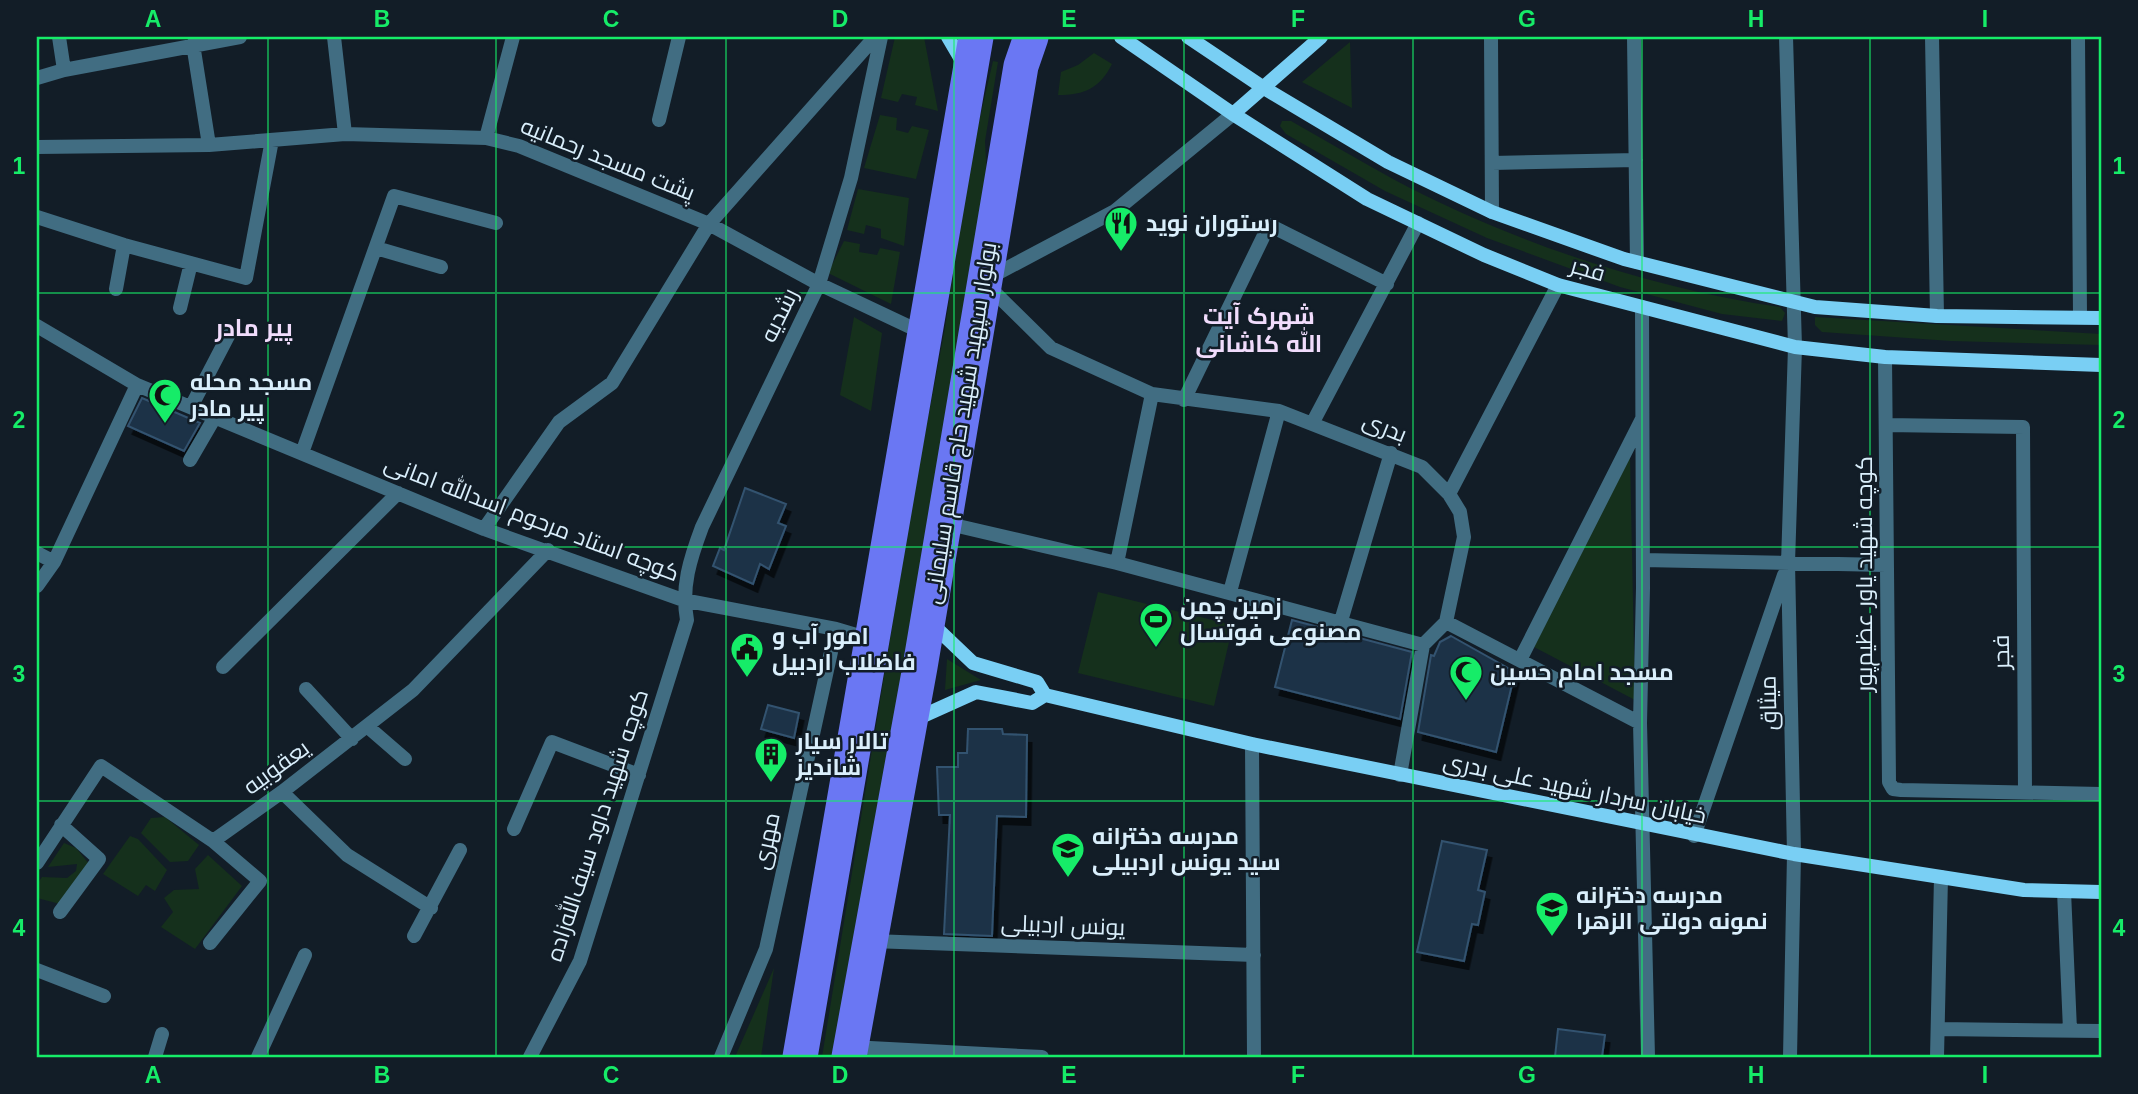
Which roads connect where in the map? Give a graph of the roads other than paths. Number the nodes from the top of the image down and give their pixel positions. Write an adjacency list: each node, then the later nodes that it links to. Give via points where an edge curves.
1 (59, 37): 20 (street)
2 (240, 37): 19 (street)
3 (334, 37): 26 (street)
4 (513, 37): 27 (street)
5 (679, 37): 25 (street)
6 (876, 37): 37 (street)
7 (881, 37): 44 (street, رشدیه, via 851,178)
8 (948, 37): 21 (main road)
9 (976, 37): 21 (main road, بولوار سپهبد شهید حاج قاسم سلیمانی)
10 (1031, 37): 43 (main road, بولوار سپهبد شهید حاج قاسم سلیمانی, via 1021,66)
11 (1121, 37): 24 (main road, فجر)
12 (1188, 37): 23 (main road, فجر)
13 (1321, 37): 23 (main road)
14 (1490, 37): 32 (street)
15 (1634, 37): 31 (street)
16 (1786, 37): 48 (street, میثاق)
17 (1932, 37): 51 (street)
18 (2078, 37): 52 (street)
19 (193, 44): 20 (street); 29 (street)
20 (64, 70): 22 (street)
21 (968, 72): 55 (main road, بولوار سپهبد شهید حاج قاسم سلیمانی)
22 (37, 78)
23 (1264, 88): 24 (main road); 33 (main road, فجر, via 1388,162)
24 (1233, 114): 36 (main road, فجر, via 1367,199); 43 (street, via 1115,211)
25 (659, 120)
26 (345, 134): 27 (street, پشت مسجد رحمانیه); 28 (street, پشت مسجد رحمانیه)
27 (486, 138): 37 (street, پشت مسجد رحمانیه, via 519,146)
28 (272, 140): 29 (street, پشت مسجد رحمانیه); 41 (street, via 247,278)
29 (208, 145): 30 (street, پشت مسجد رحمانیه)
30 (37, 147)
31 (1636, 160): 32 (street); 40 (street)
32 (1492, 163): 33 (street)
33 (1492, 212): 40 (main road, فجر)
34 (37, 217): 38 (street)
35 (496, 223): 39 (street, via 394,196)
36 (1418, 223): 45 (street); 46 (main road, فجر)
37 (709, 224): 44 (street, پشت مسجد رحمانیه); 75 (street, via 612,383 559,422)
38 (124, 245): 41 (street); 47 (street)
39 (376, 248): 42 (street); 69 (street)
40 (1637, 262): 48 (main road, فجر)
41 (191, 263): 50 (street)
42 (441, 267)
43 (983, 281): 61 (street, بدری, via 1051,348); 74 (main road, بولوار سپهبد شهید حاج قاسم سلیمانی)
44 (819, 284): 55 (street, پشت مسجد رحمانیه); 85 (street, رشدیه, via 702,527 688,565)
45 (1387, 285): 62 (street, via 1269,225); 67 (street)
46 (1558, 285): 49 (main road, فجر); 73 (street)
47 (116, 289)
48 (1793, 303): 51 (main road, فجر, via 1864,313); 57 (street, میثاق)
49 (1642, 307): 57 (main road, فجر); 66 (street)
50 (180, 308)
51 (1937, 316): 52 (main road, فجر)
52 (2081, 316): 53 (main road, فجر)
53 (2101, 318)
54 (37, 326): 60 (street, کوچه استاد مرحوم اسدالله امانی)
55 (926, 335): 90 (main road, بولوار سپهبد شهید حاج قاسم سلیمانی)
56 (228, 336): 63 (street)
57 (1795, 347): 58 (main road, فجر); 81 (street, میثاق)
58 (1885, 357): 59 (main road, فجر); 68 (street, کوچه شهید یاور عظیم‌پور)
59 (2101, 365)
60 (137, 385): 63 (street, کوچه استاد مرحوم اسدالله امانی); 79 (street)
61 (1152, 394): 62 (street, بدری); 80 (street)
62 (1184, 400): 64 (street, بدری)
63 (191, 407): 65 (street, کوچه استاد مرحوم اسدالله امانی)
64 (1279, 411): 67 (street, بدری); 84 (street)
65 (215, 417): 69 (street, کوچه استاد مرحوم اسدالله امانی); 71 (street)
66 (1643, 417): 78 (street); 92 (street)
67 (1313, 422): 70 (street, بدری)
68 (1885, 425): 82 (street, کوچه شهید یاور عظیم‌پور); 105 (street, فجر, via 2023,427)
69 (302, 453): 72 (street, کوچه استاد مرحوم اسدالله امانی)
70 (1391, 453): 73 (street, بدری, via 1422,467); 87 (street)
71 (190, 460)
72 (398, 493): 75 (street, کوچه استاد مرحوم اسدالله امانی); 93 (street)
73 (1450, 494): 88 (street, بدری, via 1460,512 1464,537)
74 (944, 523): 80 (street); 86 (main road, بولوار سپهبد شهید حاج قاسم سلیمانی)
75 (484, 529): 77 (street, کوچه استاد مرحوم اسدالله امانی)
76 (37, 552): 79 (street)
77 (546, 552): 85 (street, کوچه استاد مرحوم اسدالله امانی); 98 (street, یعقوبیه, via 413,690)
78 (1643, 560): 81 (street); 97 (street)
79 (54, 562): 83 (street)
80 (1117, 563): 84 (street)
81 (1788, 564): 82 (street); 110 (street); 113 (street, میثاق)
82 (1886, 565): 105 (street, کوچه شهید یاور عظیم‌پور, via 1889,782 1893,789)
83 (37, 586)
84 (1230, 592): 87 (street)
85 (683, 600): 89 (street, کوچه استاد مرحوم اسدالله امانی); 102 (street, کوچه شهید داود سیف‌الله‌زاده, via 687,620)
86 (928, 620): 95 (main road, خیابان سردار شهید علی بدری, via 973,663 1037,682); 96 (main road, بولوار سپهبد شهید حاج قاسم سلیمانی)
87 (1341, 621): 91 (street)
88 (1446, 622): 91 (street); 92 (street)
89 (836, 629): 90 (street, کوچه استاد مرحوم اسدالله امانی); 135 (street, مهری, via 766,949)
90 (874, 641): 136 (main road, بولوار سپهبد شهید حاج قاسم سلیمانی)
91 (1423, 645): 103 (street)
92 (1521, 658): 97 (street)
93 (223, 667)
94 (306, 689): 99 (street)
95 (1045, 695): 96 (main road, خیابان سردار شهید علی بدری, via 1032,703 976,692); 100 (main road, خیابان سردار شهید علی بدری)
96 (910, 723): 121 (main road, بولوار سپهبد شهید حاج قاسم سلیمانی)
97 (1640, 723): 108 (street)
98 (368, 727): 99 (street, یعقوبیه); 101 (street)
99 (352, 739): 104 (street, یعقوبیه)
100 (1252, 744): 103 (main road, خیابان سردار شهید علی بدری); 123 (street)
101 (405, 759)
102 (639, 775): 109 (street, via 552,742); 134 (street, کوچه شهید داود سیف‌الله‌زاده, via 580,961)
103 (1401, 775): 108 (main road, خیابان سردار شهید علی بدری)
104 (282, 792): 111 (street, یعقوبیه); 118 (street, via 347,855)
105 (2025, 792): 106 (street)
106 (2101, 794)
107 (61, 825): 111 (street, via 101,766); 114 (street); 119 (street, via 99,859)
108 (1644, 826): 110 (main road, خیابان سردار شهید علی بدری); 139 (street)
109 (514, 830)
110 (1694, 836): 113 (main road, خیابان سردار شهید علی بدری)
111 (213, 841): 122 (street, via 260,881)
112 (460, 850): 118 (street)
113 (1794, 854): 115 (main road, خیابان سردار شهید علی بدری); 140 (street, میثاق)
114 (37, 863)
115 (1941, 877): 116 (main road, خیابان سردار شهید علی بدری, via 2024,890); 127 (street)
116 (2064, 891): 117 (main road, خیابان سردار شهید علی بدری); 128 (street)
117 (2101, 892)
118 (431, 908): 120 (street)
119 (60, 912)
120 (414, 936)
121 (870, 941): 123 (street, یونس اردبیلی); 131 (main road, بولوار سپهبد شهید حاج قاسم سلیمانی)
122 (210, 943)
123 (1254, 954): 138 (street)
124 (305, 955): 133 (street)
125 (37, 970): 126 (street)
126 (104, 996)
127 (1938, 1029): 128 (street); 141 (street)
128 (2070, 1030): 129 (street)
129 (2101, 1031)
130 (162, 1034): 132 (street)
131 (850, 1052): 137 (street)
132 (155, 1057)
133 (258, 1057)
134 (530, 1057)
135 (721, 1057)
136 (800, 1057)
137 (1042, 1057)
138 (1254, 1057)
139 (1648, 1057)
140 (1790, 1057)
141 (1937, 1057)

